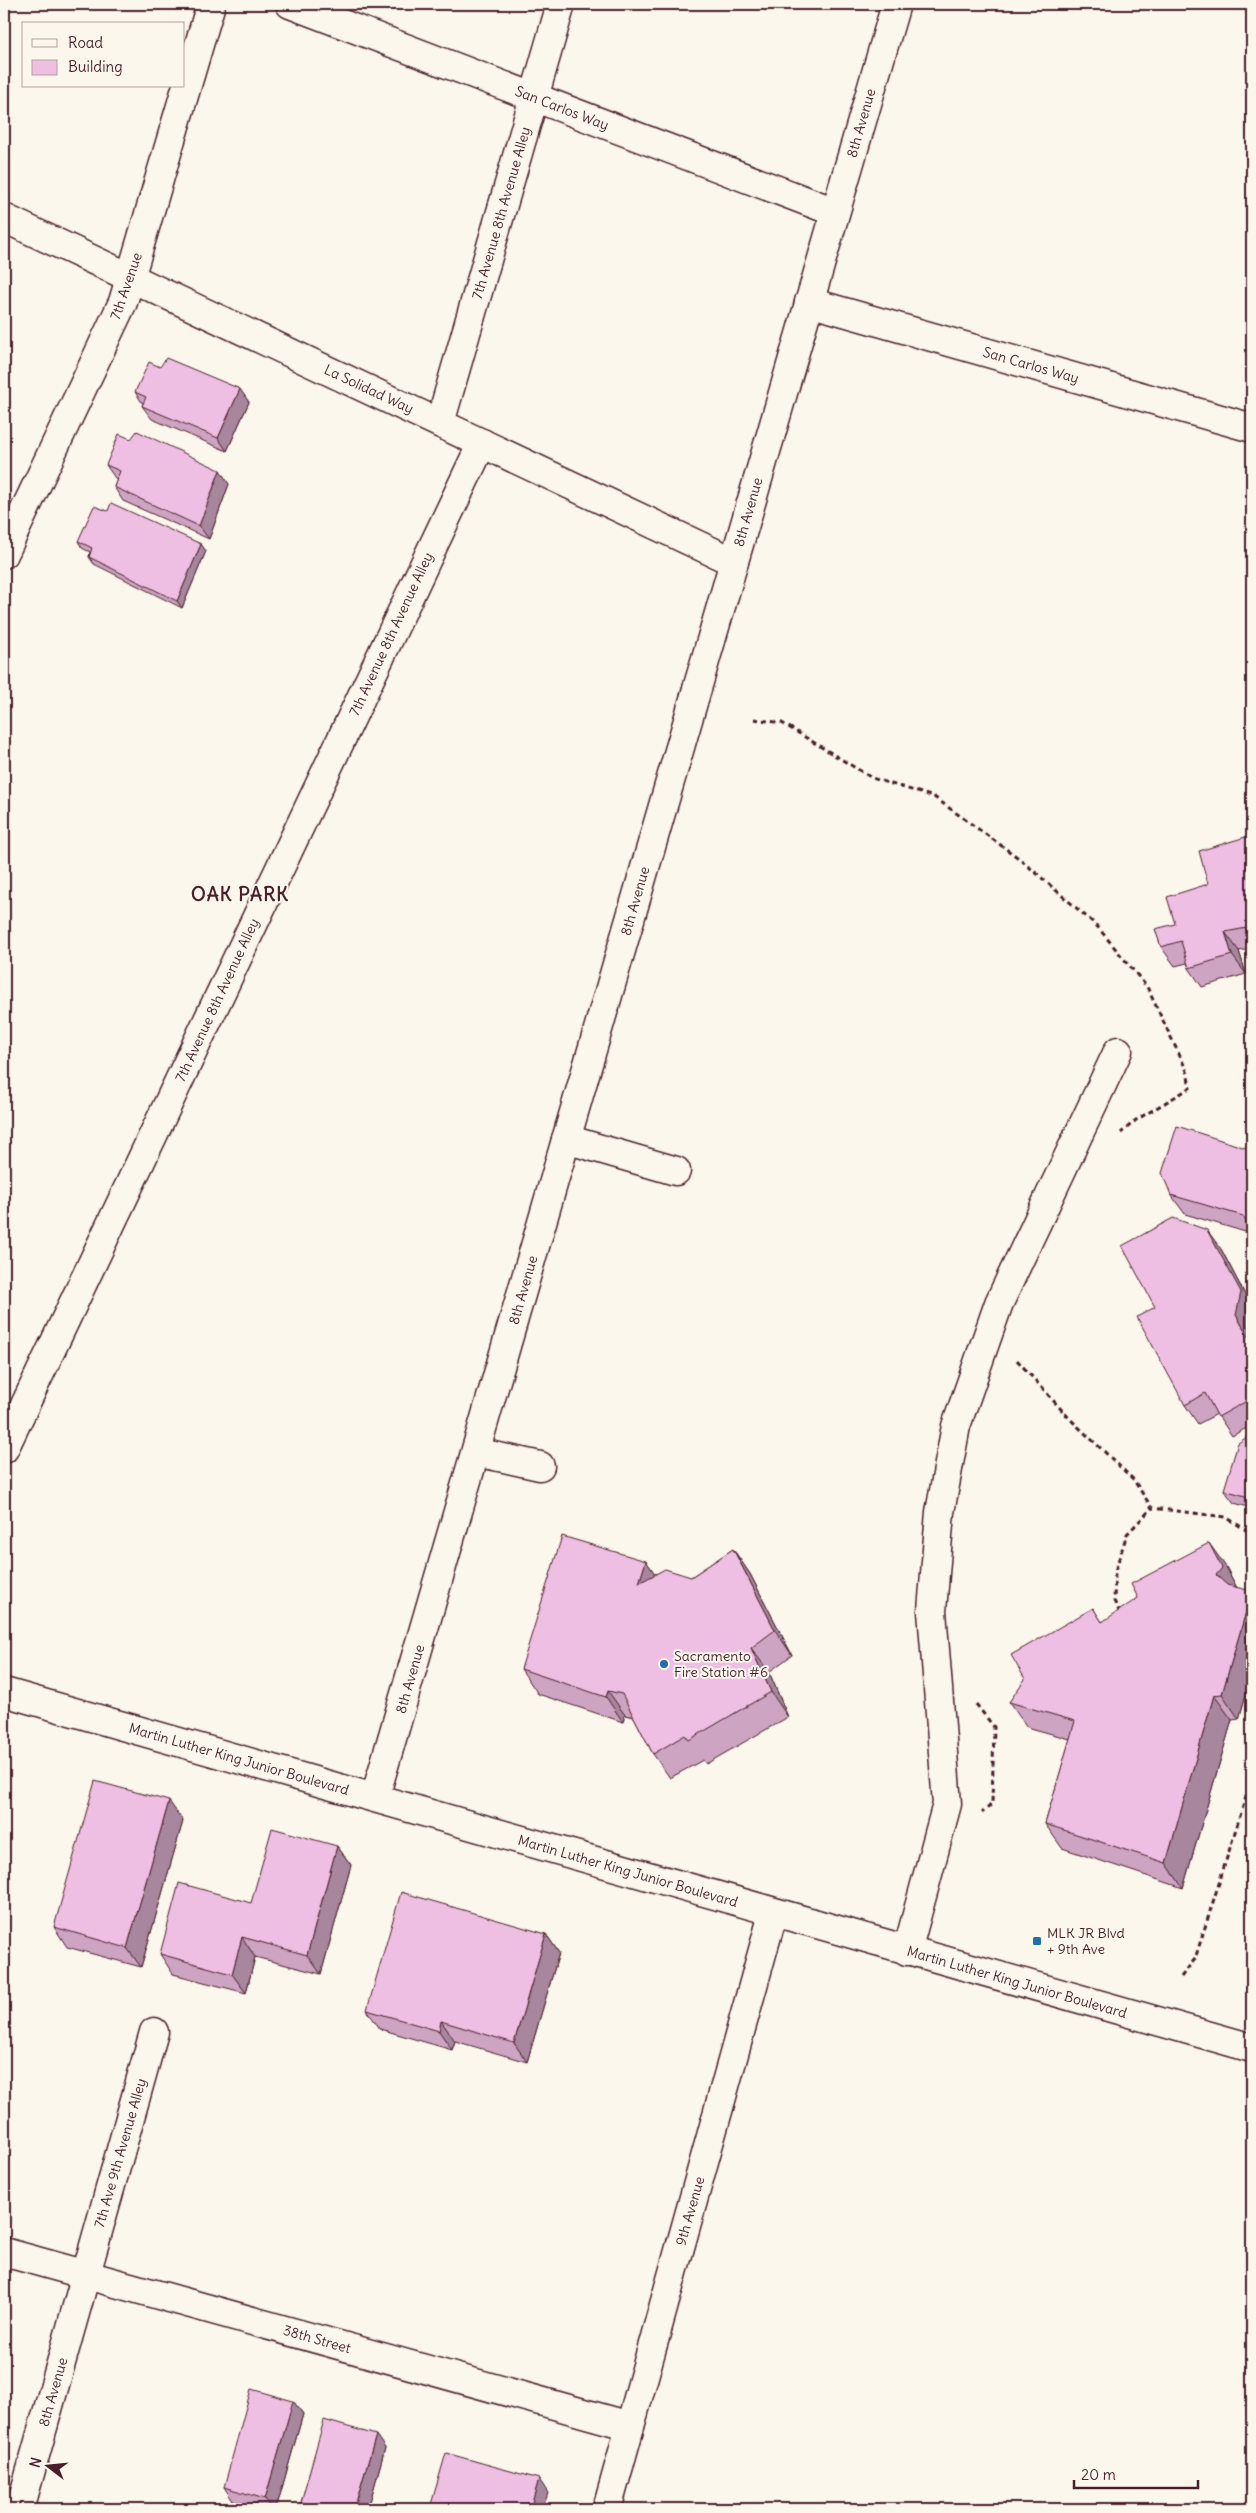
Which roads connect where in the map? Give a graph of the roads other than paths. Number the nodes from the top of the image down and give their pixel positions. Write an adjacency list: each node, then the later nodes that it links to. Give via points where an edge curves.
1 (211, 4): 8 (street, 7th Avenue)
2 (290, 4): 5 (street, San Carlos Way)
3 (561, 4): 5 (street, 7th Avenue 8th Avenue Alley)
4 (896, 4): 6 (street, 8th Avenue)
5 (534, 98): 6 (street, San Carlos Way); 10 (street, 7th Avenue 8th Avenue Alley)
6 (835, 212): 9 (street, 8th Avenue)
7 (4, 218): 8 (street, La Solidad Way)
8 (131, 276): 10 (street, La Solidad Way); 13 (street, 7th Avenue, via 123,302)
9 (809, 302): 11 (street, San Carlos Way); 14 (street, 8th Avenue)
10 (440, 422): 12 (street, La Solidad Way)
11 (1252, 428)
12 (482, 443): 14 (street, La Solidad Way); 18 (street, 7th Avenue 8th Avenue Alley)
13 (4, 554)
14 (734, 562): 16 (street, 8th Avenue)
15 (1118, 1051): 24 (street, via 999,1303 956,1426 940,1512 932,1611 947,1804)
16 (566, 1139): 17 (street); 19 (street, 8th Avenue)
17 (676, 1171)
18 (4, 1449)
19 (476, 1452): 20 (street); 22 (street, 8th Avenue)
20 (540, 1466)
21 (4, 1692): 22 (street, Martin Luther King Junior Boulevard)
22 (375, 1797): 23 (street, Martin Luther King Junior Boulevard)
23 (773, 1914): 24 (street, Martin Luther King Junior Boulevard); 29 (street, 9th Avenue)
24 (906, 1951): 26 (street, Martin Luther King Junior Boulevard)
25 (154, 2032): 28 (street, 7th Ave 9th Avenue Alley)
26 (1251, 2044)
27 (4, 2252): 28 (street, 38th Street)
28 (86, 2275): 29 (street, 38th Street); 30 (street, 8th Avenue)
29 (630, 2426): 31 (street, 9th Avenue)
30 (20, 2509)
31 (607, 2509)

